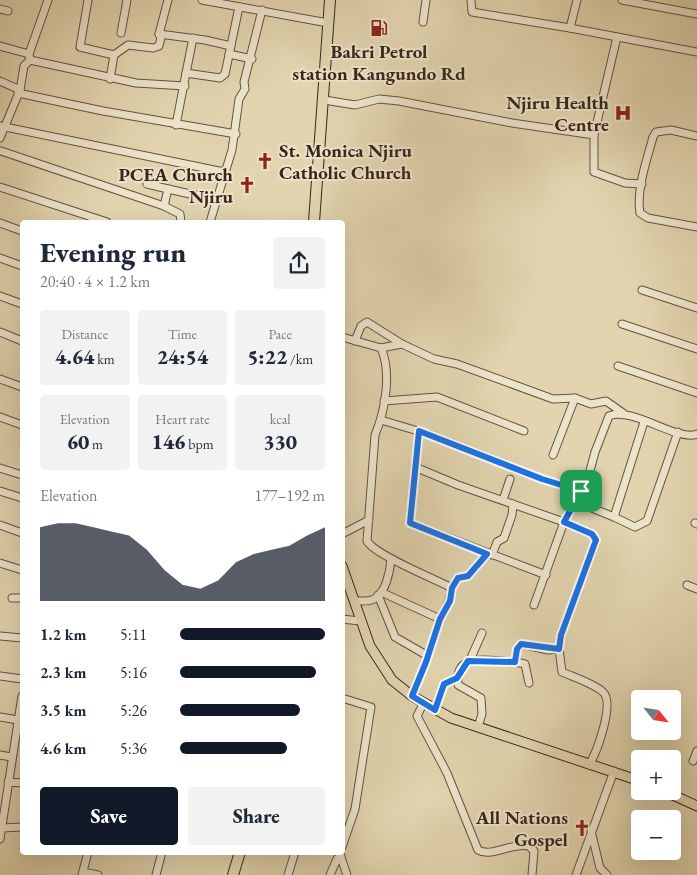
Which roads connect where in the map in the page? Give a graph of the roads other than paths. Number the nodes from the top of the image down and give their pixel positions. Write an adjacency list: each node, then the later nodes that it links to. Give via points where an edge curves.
1 (48, 0): 29 (street)
2 (88, 0): 28 (street, via 80,47)
3 (127, 0): 20 (street)
4 (168, 0): 21 (street)
5 (202, 0): 12 (street)
6 (330, 0): 18 (highway)
7 (426, 0): 17 (street)
8 (471, 0): 19 (street, via 472,12)
9 (577, 0): 19 (street)
10 (622, 0): 11 (street)
11 (650, 3): 16 (street)
12 (239, 7): 14 (street); 25 (street)
13 (0, 9): 15 (street)
14 (262, 10): 18 (street); 30 (street)
15 (8, 11)
16 (697, 14)
17 (423, 22)
18 (328, 24): 36 (highway)
19 (570, 28): 22 (street)
20 (121, 33)
21 (159, 34): 23 (street); 28 (street, via 161,37 156,48 132,44)
22 (616, 37): 26 (street); 40 (street)
23 (193, 38): 25 (street); 31 (street)
24 (0, 46): 29 (street)
25 (231, 46): 27 (street)
26 (697, 52)
27 (229, 54): 30 (street); 31 (street, via 222,78)
28 (114, 55): 32 (street)
29 (30, 57): 32 (street); 35 (street, via 24,66)
30 (252, 59): 39 (street, via 244,82 245,89 239,99)
31 (186, 73): 34 (street)
32 (110, 79): 34 (street, via 136,84)
33 (0, 81): 35 (street)
34 (185, 86): 37 (street)
35 (19, 92): 37 (street); 38 (street)
36 (324, 100): 40 (street, via 355,105 379,99 399,101); 55 (highway)
37 (176, 125): 39 (street)
38 (3, 126): 42 (street); 45 (street)
39 (236, 134): 45 (street)
40 (594, 135): 47 (street, via 594,172)
41 (697, 136): 47 (street, via 671,130 656,132)
42 (0, 138)
43 (0, 147): 44 (street)
44 (0, 152): 51 (street)
45 (224, 172): 50 (street)
46 (147, 184): 49 (street)
47 (642, 184): 57 (street, via 640,208 644,216)
48 (0, 187): 52 (street)
49 (168, 189): 50 (street); 51 (street)
50 (217, 200): 54 (street)
51 (164, 206): 53 (street, via 180,214)
52 (101, 220)
53 (181, 220)
54 (211, 220)
55 (314, 220)
56 (0, 223): 58 (street)
57 (697, 227)
58 (20, 229)
59 (0, 258): 60 (street)
60 (20, 265)
61 (642, 290): 64 (street)
62 (0, 296): 63 (street)
63 (20, 303)
64 (697, 308)
65 (622, 324): 72 (street)
66 (0, 332): 68 (street)
67 (345, 338): 69 (street)
68 (20, 339)
69 (355, 341): 70 (street, via 361,326 367,322); 71 (street)
70 (402, 344): 71 (street); 77 (street, via 553,400)
71 (381, 348): 78 (street, via 386,367)
72 (697, 348)
73 (618, 366): 76 (street)
74 (0, 379): 75 (street)
75 (20, 386)
76 (697, 394)
77 (575, 398): 79 (street, via 591,404 606,401); 88 (street)
78 (384, 400): 81 (street); 84 (street, via 437,397)
79 (623, 413): 82 (street); 94 (street, via 609,416 606,420)
80 (0, 417): 83 (street)
81 (381, 420): 85 (street); 100 (street, via 375,435)
82 (644, 422): 86 (street); 99 (street)
83 (20, 424)
84 (524, 430)
85 (419, 431): 89 (street); 94 (street)
86 (678, 432): 87 (street, via 692,436); 99 (street, via 647,521 636,527)
87 (697, 434)
88 (553, 455)
89 (416, 467): 96 (street); 105 (street, via 410,523)
90 (0, 468): 91 (street)
91 (20, 474)
92 (510, 479): 96 (street)
93 (0, 491): 95 (street)
94 (581, 491): 97 (street)
95 (20, 497)
96 (503, 500): 98 (street)
97 (576, 502): 99 (street); 101 (street)
98 (513, 504): 101 (street); 105 (street, via 504,538 497,542)
99 (614, 517)
100 (369, 520): 104 (street); 106 (street, via 368,543)
101 (564, 522): 110 (street); 125 (street, via 592,534 596,540 561,635)
102 (0, 525): 103 (street)
103 (20, 532)
104 (345, 532)
105 (489, 555): 110 (street); 112 (street, via 468,576 458,578)
106 (391, 559): 112 (street); 114 (street)
107 (0, 563): 108 (street)
108 (20, 569)
109 (345, 575): 117 (main road)
110 (546, 575): 118 (street)
111 (687, 585): 113 (street)
112 (452, 588): 120 (street, via 450,601)
113 (697, 589)
114 (380, 594): 117 (street, via 374,600); 120 (street); 126 (street, via 395,637)
115 (12, 598): 116 (street)
116 (20, 598)
117 (354, 601): 121 (main road)
118 (534, 604)
119 (345, 619): 121 (street)
120 (440, 619): 126 (street)
121 (360, 621): 133 (main road, via 380,664 392,680)
122 (482, 633): 127 (street)
123 (0, 636): 124 (street)
124 (20, 638)
125 (559, 649): 128 (street, via 521,644); 145 (street, via 562,672 602,692 608,702 602,731)
126 (428, 656): 133 (street)
127 (470, 660): 128 (street); 130 (street)
128 (515, 662): 132 (street, via 525,664)
129 (0, 676): 131 (street)
130 (457, 678): 136 (street, via 444,684); 140 (street, via 458,685 481,698 482,714)
131 (20, 679)
132 (529, 683)
133 (412, 696): 135 (main road)
134 (345, 699): 157 (street, via 371,707 355,809)
135 (423, 704): 136 (main road); 171 (street, via 417,716 420,724 446,773 478,850 486,852 514,845 529,846 534,851)
136 (435, 710): 140 (main road)
137 (20, 713): 139 (street)
138 (0, 716): 139 (street)
139 (18, 720): 143 (street)
140 (478, 727): 145 (main road)
141 (697, 751): 144 (street)
142 (0, 755): 143 (street)
143 (11, 757): 148 (street)
144 (693, 760)
145 (589, 765): 146 (main road)
146 (614, 771): 147 (main road); 155 (street)
147 (631, 778)
148 (8, 782): 149 (street); 151 (street)
149 (20, 783)
150 (681, 799): 152 (main road)
151 (2, 802): 154 (street)
152 (697, 806)
153 (20, 827): 154 (street)
154 (2, 828): 156 (street)
155 (591, 831): 172 (street); 173 (street, via 600,868)
156 (0, 838)
157 (345, 838)
158 (87, 855): 164 (street)
159 (161, 855): 166 (street)
160 (239, 855): 167 (highway)
161 (294, 855): 168 (street)
162 (339, 855): 169 (street)
163 (340, 855): 170 (street)
164 (82, 873): 165 (street)
165 (98, 875)
166 (156, 875)
167 (233, 875)
168 (288, 875)
169 (330, 875)
170 (347, 875)
171 (532, 875)
172 (576, 875)
173 (607, 875)

